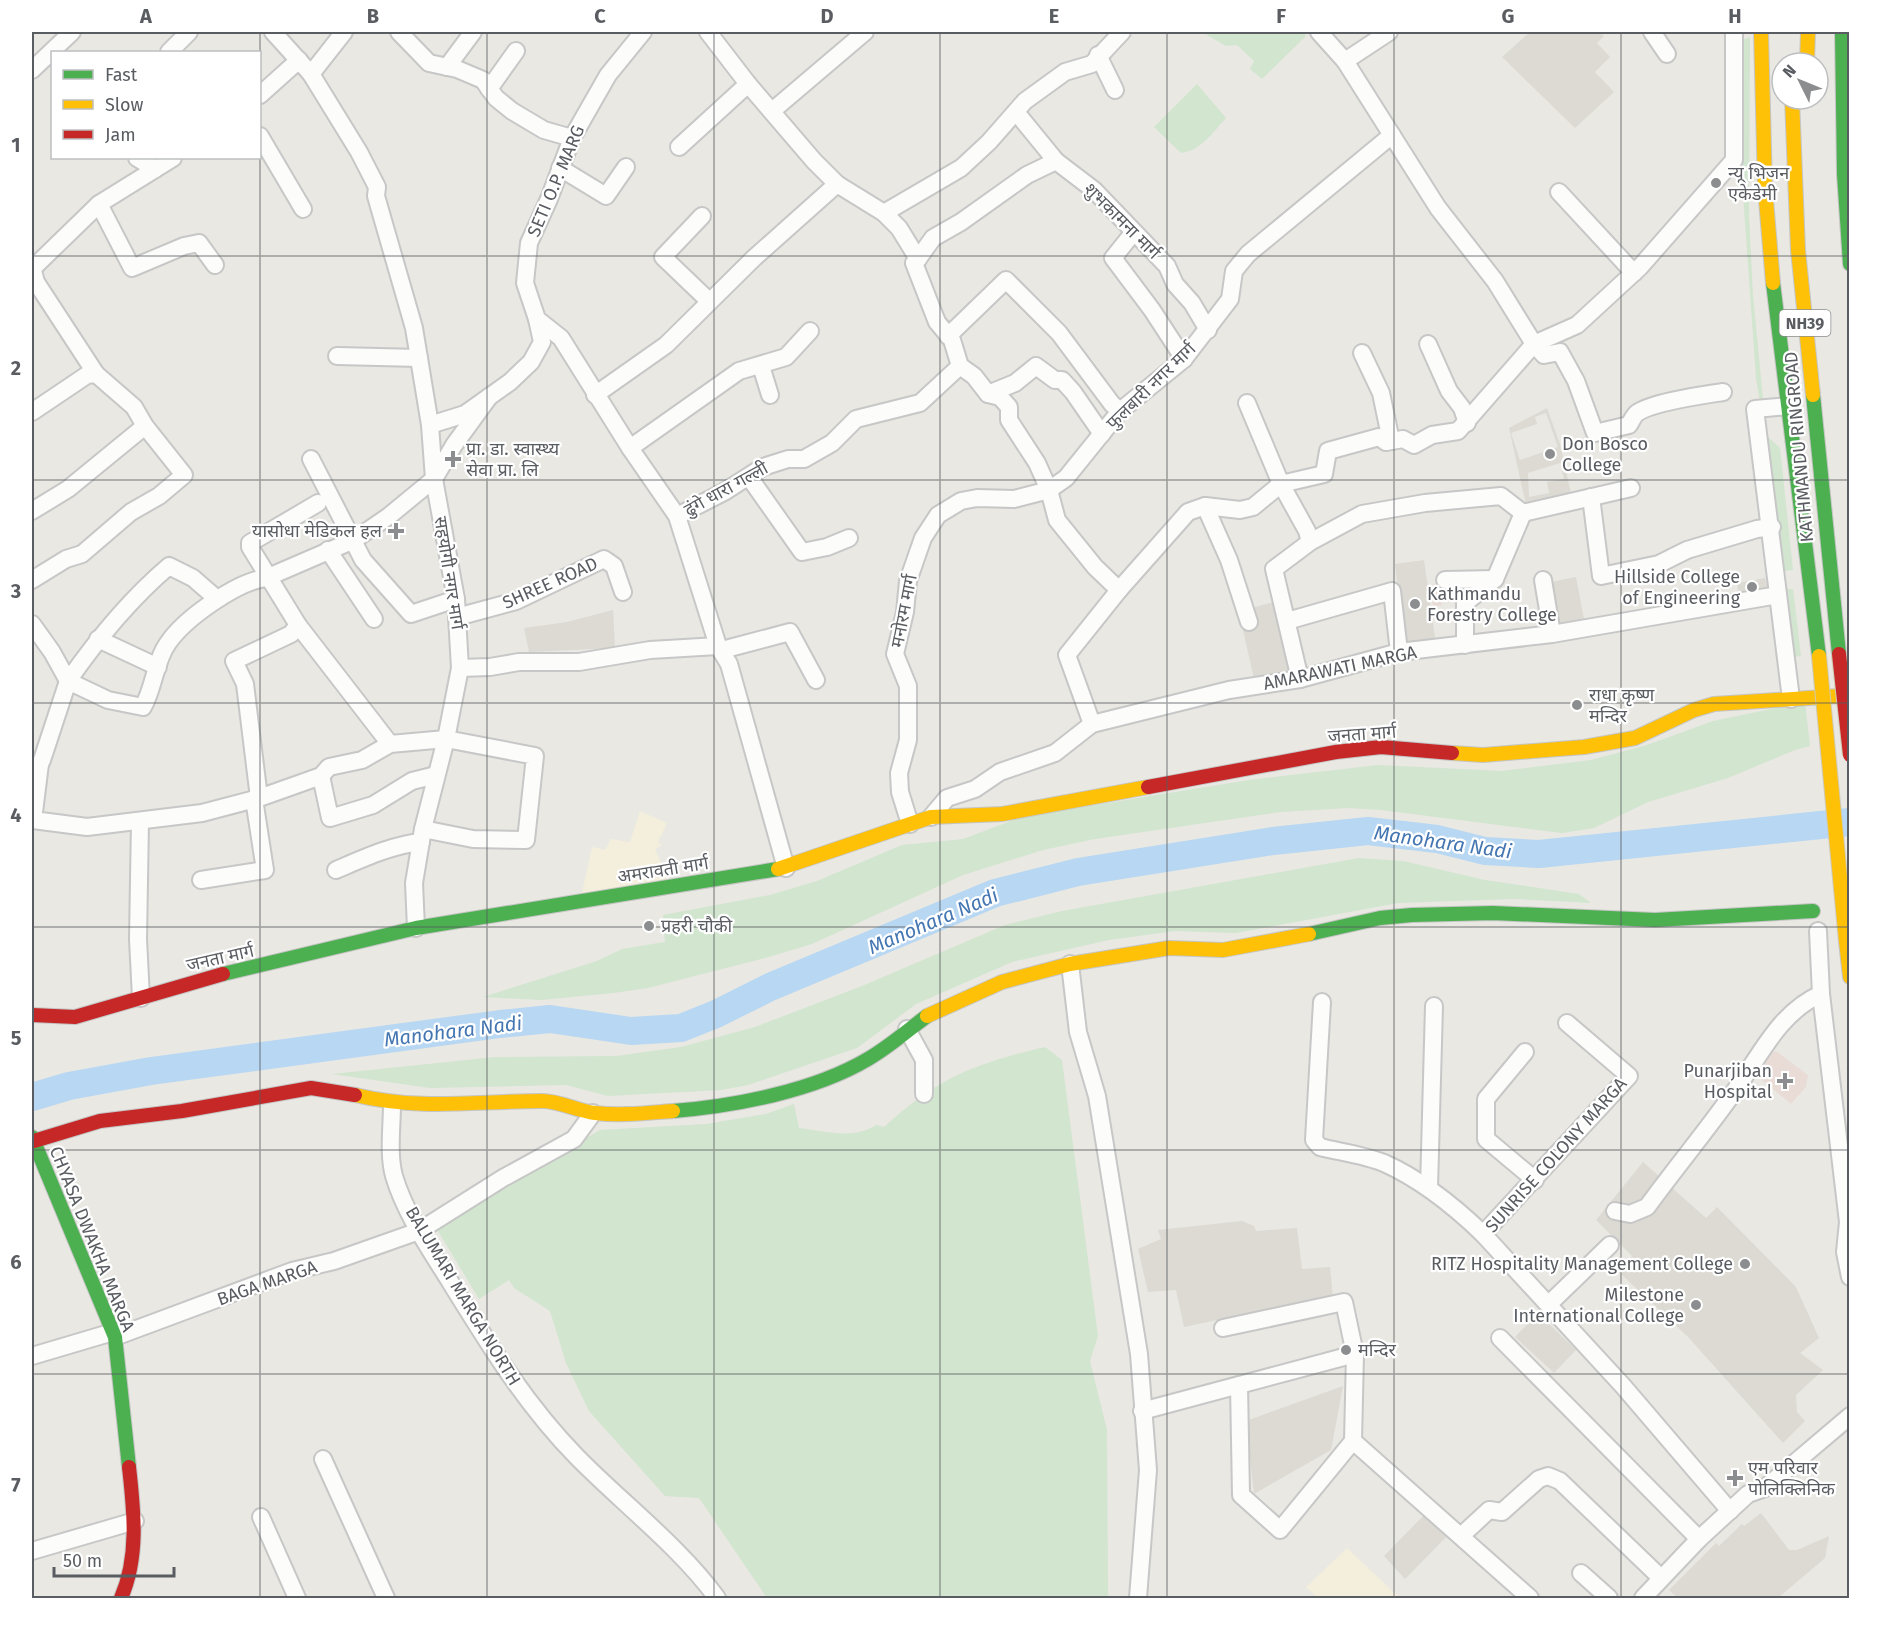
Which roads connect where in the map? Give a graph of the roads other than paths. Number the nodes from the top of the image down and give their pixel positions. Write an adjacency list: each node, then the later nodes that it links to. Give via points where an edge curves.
1 (72, 32): 18 (street)
2 (189, 32): 19 (street)
3 (273, 32): 25 (street, सहयोगी नगर मार्ग)
4 (344, 32): 29 (street)
5 (399, 32): 27 (street, via 429,63)
6 (473, 32): 27 (street)
7 (643, 32): 39 (street, SETI O.P. MARG, via 608,75)
8 (708, 32): 30 (street)
9 (865, 32): 34 (street)
10 (1122, 32): 24 (street)
11 (1319, 32): 26 (street)
12 (1389, 32): 26 (street)
13 (1652, 32): 23 (street)
14 (1734, 32): 58 (street, via 1734,160)
15 (1761, 32): 79 (main road, via 1760,89 1768,228)
16 (1808, 32): 21 (main road)
17 (1842, 32): 55 (main road, via 1843,163)
18 (52, 51)
19 (169, 51)
20 (516, 51): 31 (street)
21 (1807, 51)
22 (51, 52): 28 (street)
23 (1667, 54)
24 (1098, 55): 32 (street); 36 (street, via 1092,64 1050,81 1025,101)
25 (298, 60): 29 (street, सहयोगी नगर मार्ग); 33 (street)
26 (1345, 61): 37 (street)
27 (447, 67): 31 (street, via 483,80)
28 (32, 70)
29 (311, 74): 68 (street, सहयोगी नगर मार्ग, via 376,187)
30 (748, 84): 34 (street); 40 (street)
31 (489, 89): 39 (street, via 512,111 544,130)
32 (1114, 90)
33 (261, 94)
34 (772, 111): 47 (street)
35 (1792, 111): 137 (main road, KATHMANDU RINGROAD / NH39, bridge, via 1798,250)
36 (1019, 117): 43 (street, शुभकामना मार्ग); 51 (street, via 960,168)
37 (1392, 135): 61 (street, फुलबारी नगर मार्ग, via 1248,254 1234,271 1230,298); 65 (street)
38 (261, 138): 50 (street)
39 (572, 138): 45 (street, SETI O.P. MARG)
40 (679, 147)
41 (139, 159): 46 (street)
42 (171, 159): 46 (street)
43 (1056, 161): 53 (street, शुभकामना मार्ग, via 1094,190); 54 (street, via 1027,175 933,238)
44 (626, 167): 45 (street, via 606,196)
45 (560, 168): 60 (street, SETI O.P. MARG, via 529,243 525,283)
46 (155, 169): 49 (street)
47 (837, 184): 51 (street); 59 (street)
48 (1559, 192): 58 (street)
49 (99, 204): 56 (street, via 132,268 199,243); 57 (street)
50 (303, 209)
51 (884, 213): 54 (street, via 899,228)
52 (702, 216): 59 (street, via 663,257)
53 (1134, 232): 61 (street, शुभकामना मार्ग, via 1167,266); 69 (street, via 1113,258)
54 (918, 259): 63 (street, via 914,263 937,322)
55 (1850, 264)
56 (215, 265)
57 (32, 268): 72 (street, via 36,282)
58 (1634, 273): 65 (street, via 1577,325)
59 (709, 301): 75 (street, via 666,345)
60 (537, 320): 75 (street, via 561,338); 77 (street, SETI O.P. MARG, via 542,342 531,362)
61 (1208, 330): 69 (street, फुलबारी नगर मार्ग)
62 (810, 331): 70 (street, via 786,357)
63 (948, 336): 71 (street); 80 (street, via 1006,280 1059,333)
64 (1428, 344): 82 (street)
65 (1534, 344): 73 (street, via 1544,354 1560,352 1576,381 1595,434 1629,425 1637,413 1658,406); 82 (street)
66 (1362, 353): 86 (street, via 1381,393)
67 (337, 356): 68 (street)
68 (419, 358): 83 (street, सहयोगी नगर मार्ग)
69 (1184, 359): 80 (street, फुलबारी नगर मार्ग)
70 (761, 366): 76 (street); 87 (street, via 739,371)
71 (960, 366): 74 (street); 89 (street, ढुंगे धारा गल्ली, via 920,403 856,418 832,443 804,459 763,466)
72 (96, 374): 81 (street, via 87,375); 84 (street, via 134,407)
73 (1723, 392)
74 (988, 394): 85 (street, via 1015,383 1036,366 1055,380 1062,380); 93 (street, via 1000,397 1009,407 1009,420 1037,463)
75 (596, 395): 87 (street)
76 (770, 395)
77 (489, 397): 83 (street, via 465,414); 90 (street)
78 (1247, 404): 91 (street)
79 (1789, 406): 100 (street, via 1755,409); 152 (main road, bridge, via 1819,656)
80 (1120, 411): 85 (street, फुलबारी नगर मार्ग)
81 (32, 412)
82 (1467, 423): 86 (street, via 1458,431 1432,435 1414,445 1403,439)
83 (430, 425): 90 (street, सहयोगी नगर मार्ग)
84 (145, 426): 97 (street, via 68,489); 107 (street, via 184,475 131,512 82,554)
85 (1102, 434): 93 (street, फुलबारी नगर मार्ग, via 1066,478)
86 (1391, 441): 91 (street, via 1379,437 1328,451 1324,474)
87 (630, 448): 99 (street)
88 (311, 459): 102 (street)
89 (749, 477): 99 (street, ढुंगे धारा गल्ली); 101 (street, via 802,552)
90 (434, 479): 102 (street); 114 (street, सहयोगी नगर मार्ग)
91 (1281, 484): 96 (street, via 1252,507 1240,510); 103 (street)
92 (1631, 488): 94 (street)
93 (1048, 490): 110 (street, via 1057,520 1088,560); 143 (street, मनोरम मार्ग, via 1014,499 961,501 938,515 923,538 908,581 895,654 908,686 908,740 898,773)
94 (1591, 497): 98 (street); 100 (street, via 1601,576 1659,564 1687,550)
95 (318, 502): 105 (street, via 250,543)
96 (1205, 506): 110 (street, via 1188,512 1175,524); 118 (street, via 1229,560)
97 (32, 511)
98 (1523, 513): 103 (street, via 1502,496 1425,503 1362,514); 106 (street)
99 (676, 516): 124 (street)
100 (1772, 527): 112 (street)
101 (849, 538)
102 (354, 540): 104 (street); 114 (street, via 363,560 411,614)
103 (1310, 542): 117 (street, via 1274,569)
104 (328, 550): 105 (street); 116 (street)
105 (266, 578): 113 (street, via 251,580); 120 (street)
106 (1495, 579): 108 (street); 123 (street, via 1465,603)
107 (32, 580)
108 (1445, 580)
109 (1543, 580): 121 (street)
110 (1119, 590): 133 (street, via 1067,655)
111 (623, 592): 115 (street, SHREE ROAD, via 614,566 604,559 516,601)
112 (1778, 595): 121 (street, AMARAWATI MARGA); 132 (street)
113 (216, 598): 122 (street, via 193,578 169,566 139,591); 126 (street, via 168,643)
114 (456, 599): 115 (street, सहयोगी नगर मार्ग)
115 (457, 617): 127 (street, सहयोगी नगर मार्ग)
116 (374, 619)
117 (1287, 621): 125 (street, via 1392,591); 128 (street)
118 (1249, 622)
119 (32, 624): 130 (street)
120 (298, 625): 135 (street); 140 (street, via 291,634 234,661 245,684)
121 (1552, 634): 123 (street, AMARAWATI MARGA)
122 (98, 639): 126 (street); 130 (street)
123 (1465, 645): 125 (street, AMARAWATI MARGA)
124 (720, 648): 127 (street, via 650,650 579,662); 129 (street, via 790,632); 145 (street, via 729,664)
125 (1399, 652): 128 (street, AMARAWATI MARGA)
126 (158, 667): 130 (street, via 141,708 108,700)
127 (460, 668): 134 (street, सहयोगी नगर मार्ग)
128 (1300, 679): 133 (street, AMARAWATI MARGA, via 1229,690)
129 (816, 680)
130 (68, 681): 136 (street)
131 (1850, 695): 132 (main road, जनता मार्ग)
132 (1791, 699): 141 (main road, जनता मार्ग, via 1714,704 1635,738 1584,747 1483,755 1369,748 1279,761 1002,814)
133 (1092, 724): 141 (street, AMARAWATI MARGA, via 1055,753 1000,772 975,789 947,798)
134 (446, 740): 135 (street); 138 (street, सहयोगी नगर मार्ग); 144 (street, via 535,756 525,840)
135 (390, 744): 139 (street, via 362,760 330,767)
136 (37, 755): 142 (street, via 33,820 87,827)
137 (1850, 755)
138 (436, 775): 139 (street, via 411,781 373,804 330,818); 144 (street, सहयोगी नगर मार्ग)
139 (321, 776): 140 (street)
140 (257, 799): 142 (street, via 202,813); 147 (street, via 265,870)
141 (932, 817): 143 (main road, जनता मार्ग)
142 (140, 822): 154 (street)
143 (910, 824): 145 (main road, अमरावती मार्ग)
144 (422, 835): 146 (street); 149 (street, सहयोगी नगर मार्ग, via 414,882)
145 (786, 868): 149 (main road, अमरावती मार्ग)
146 (336, 870)
147 (201, 880)
148 (1813, 911): 151 (main road, via 1655,920 1493,913 1412,915 1380,918 1259,945 1223,950 1169,948)
149 (416, 928): 154 (main road, जनता मार्ग, via 193,981)
150 (1818, 931): 153 (street)
151 (1070, 964): 159 (main road, via 1002,982); 179 (street, via 1078,1032 1097,1096 1139,1354)
152 (1850, 977)
153 (1821, 994): 167 (street, via 1802,1004 1783,1022 1647,1207 1630,1214); 171 (street, via 1848,1222 1845,1252)
154 (141, 998): 157 (main road, जनता मार्ग, via 75,1017)
155 (1322, 1002): 166 (street, via 1314,1140 1320,1147 1382,1163)
156 (1434, 1006): 166 (street)
157 (32, 1015)
158 (1567, 1023): 165 (street, SUNRISE COLONY MARGA, via 1629,1076)
159 (907, 1029): 161 (street, via 924,1060); 163 (main road, via 868,1059 780,1093 710,1108 623,1115)
160 (1525, 1052): 165 (street, via 1486,1099 1486,1139)
161 (924, 1094)
162 (392, 1104): 163 (main road, via 545,1101); 164 (main road, via 310,1088 100,1121); 168 (street, BALUMARI MARGA NORTH, via 391,1164)
163 (593, 1113): 168 (street, BAGA MARGA, via 574,1139)
164 (32, 1140): 174 (main road, CHYASA DWAKHA MARGA)
165 (1535, 1180): 169 (street, SUNRISE COLONY MARGA)
166 (1429, 1188): 169 (street)
167 (1615, 1211)
168 (419, 1231): 174 (street, BAGA MARGA); 194 (street, BALUMARI MARGA NORTH, via 500,1363 532,1407 575,1455 680,1556)
169 (1483, 1234): 172 (street, SUNRISE COLONY MARGA)
170 (1610, 1245): 172 (street)
171 (1850, 1277)
172 (1550, 1303): 183 (street, SUNRISE COLONY MARGA)
173 (1223, 1328): 176 (street, via 1344,1302)
174 (114, 1334): 177 (street, BAGA MARGA); 185 (main road, CHYASA DWAKHA MARGA)
175 (1500, 1338): 187 (street)
176 (1355, 1354): 178 (street); 181 (street)
177 (32, 1356)
178 (1239, 1385): 179 (street); 181 (street, via 1241,1495 1280,1530)
179 (1142, 1411): 195 (street, via 1148,1470)
180 (1850, 1416): 183 (street, via 1765,1488 1748,1494)
181 (1353, 1441): 186 (street)
182 (323, 1459): 193 (street)
183 (1730, 1511): 187 (street)
184 (261, 1517): 192 (street)
185 (135, 1521): 188 (street); 191 (main road, CHYASA DWAKHA MARGA, via 129,1580)
186 (1461, 1536): 190 (street, via 1489,1510 1502,1512 1539,1479 1548,1476 1560,1481); 196 (street)
187 (1699, 1539): 190 (street)
188 (32, 1551)
189 (1581, 1573): 197 (street)
190 (1661, 1578): 198 (street)
191 (121, 1599)
192 (297, 1599)
193 (386, 1599)
194 (717, 1599)
195 (1138, 1599)
196 (1530, 1599)
197 (1609, 1599)
198 (1642, 1599)

